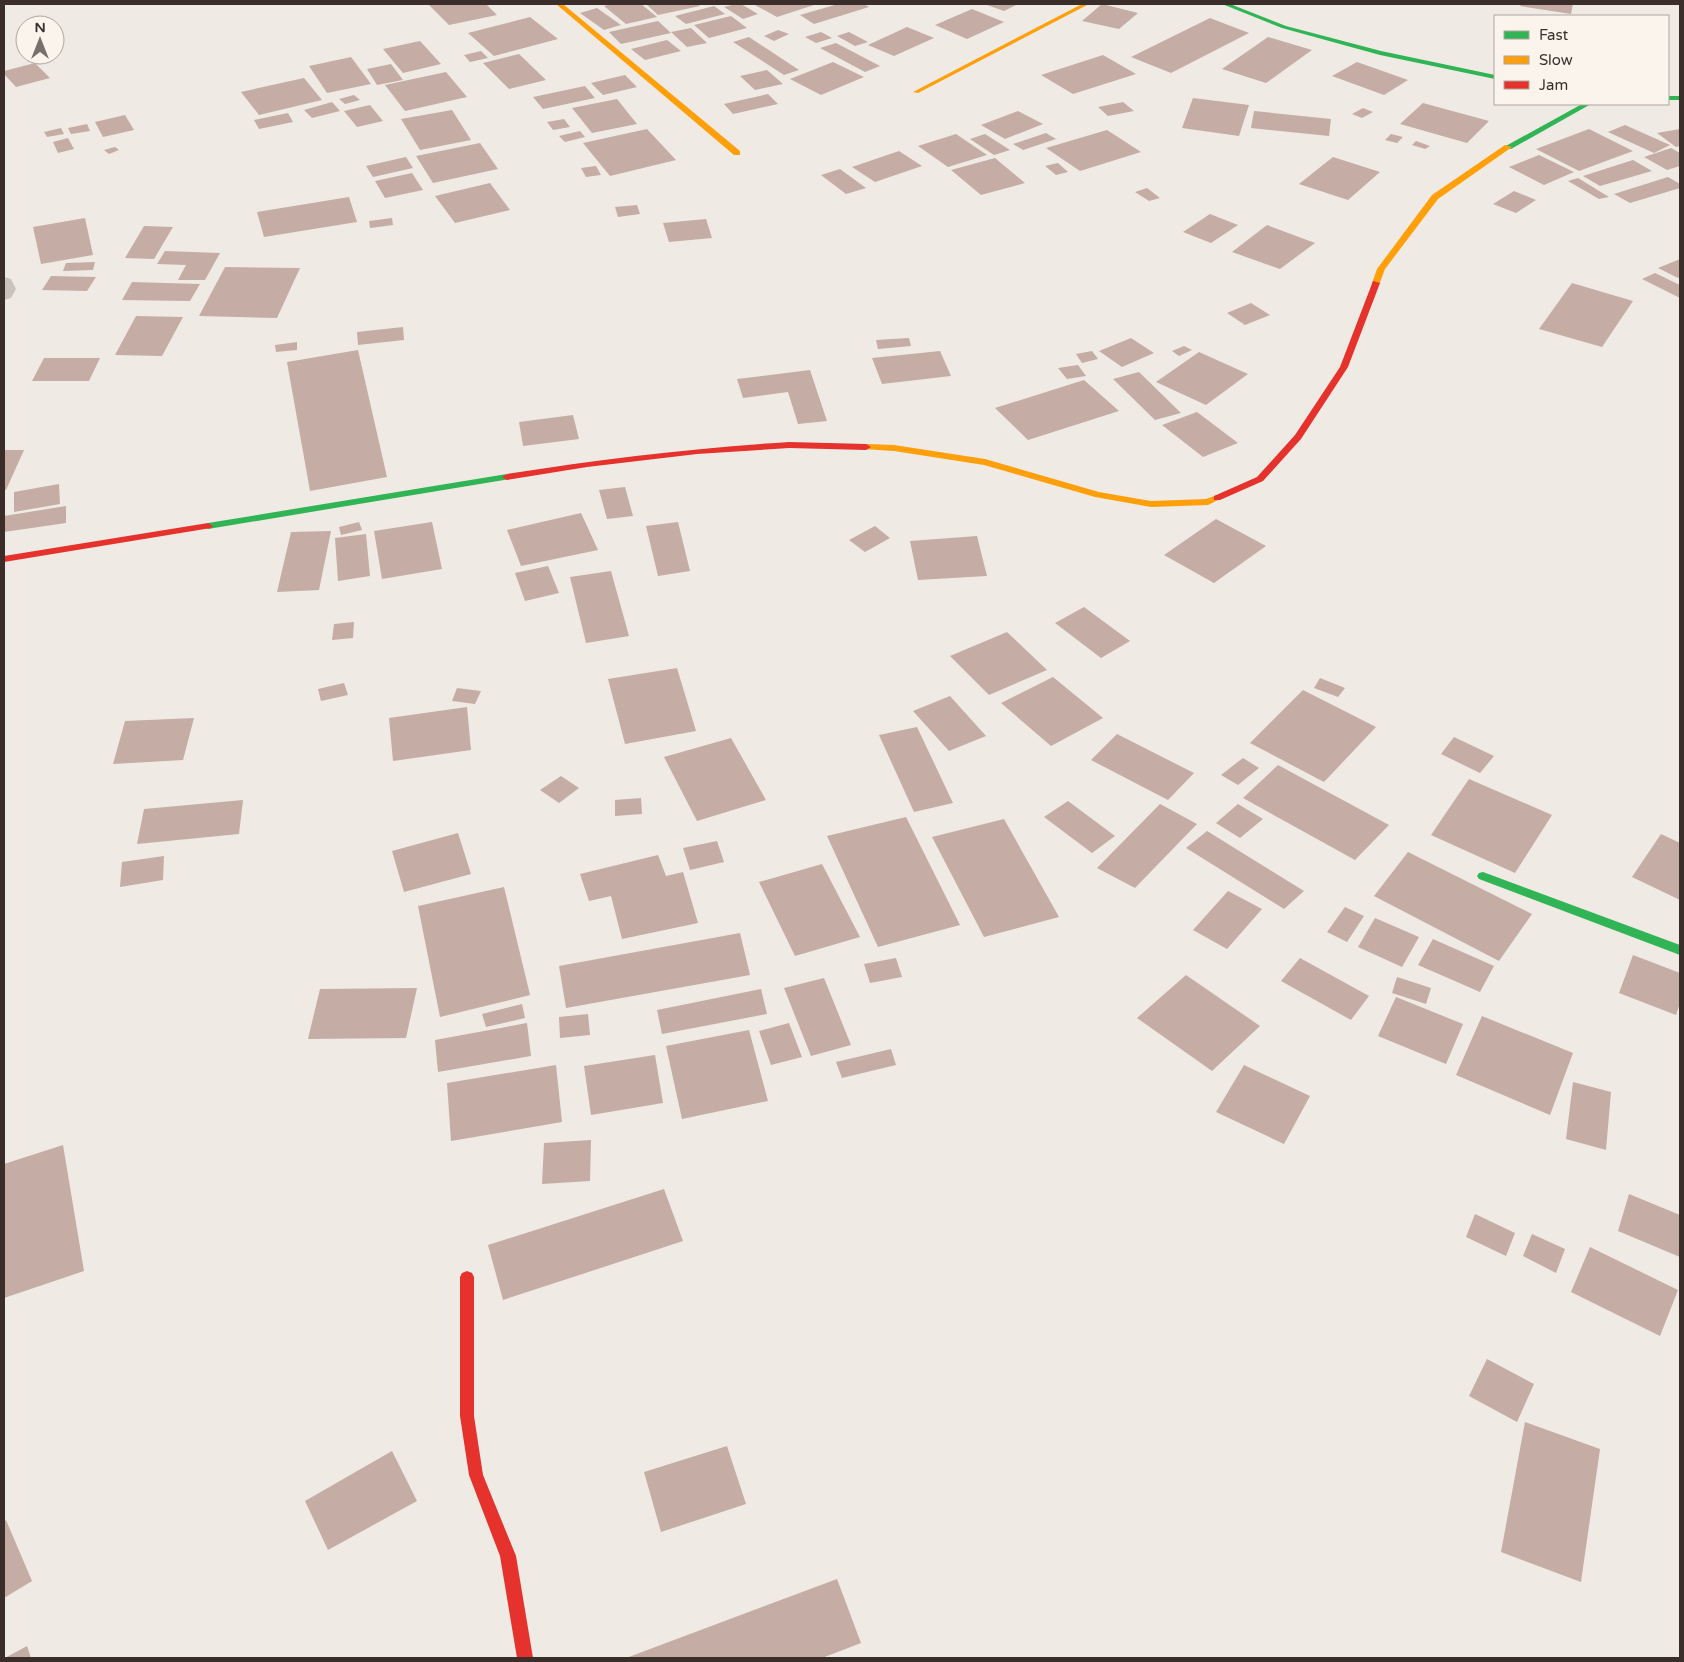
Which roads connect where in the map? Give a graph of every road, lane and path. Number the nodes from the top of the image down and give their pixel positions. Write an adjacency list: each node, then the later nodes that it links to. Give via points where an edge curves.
1 (559, 4): 7 (street)
2 (1086, 4): 5 (street)
3 (1225, 4): 4 (street, via 1294,29 1380,53)
4 (1494, 77)
5 (916, 92)
6 (1584, 105): 8 (street, via 1501,151 1435,197 1381,269 1344,367 1298,437 1260,479 1208,502 1151,504 1098,495 985,462 894,448 789,445 697,451 587,464)
7 (737, 152)
8 (4, 559)
9 (1483, 876): 10 (street)
10 (1680, 950)
11 (467, 1277): 12 (street, via 467,1416 474,1465 508,1556)
12 (525, 1658)

